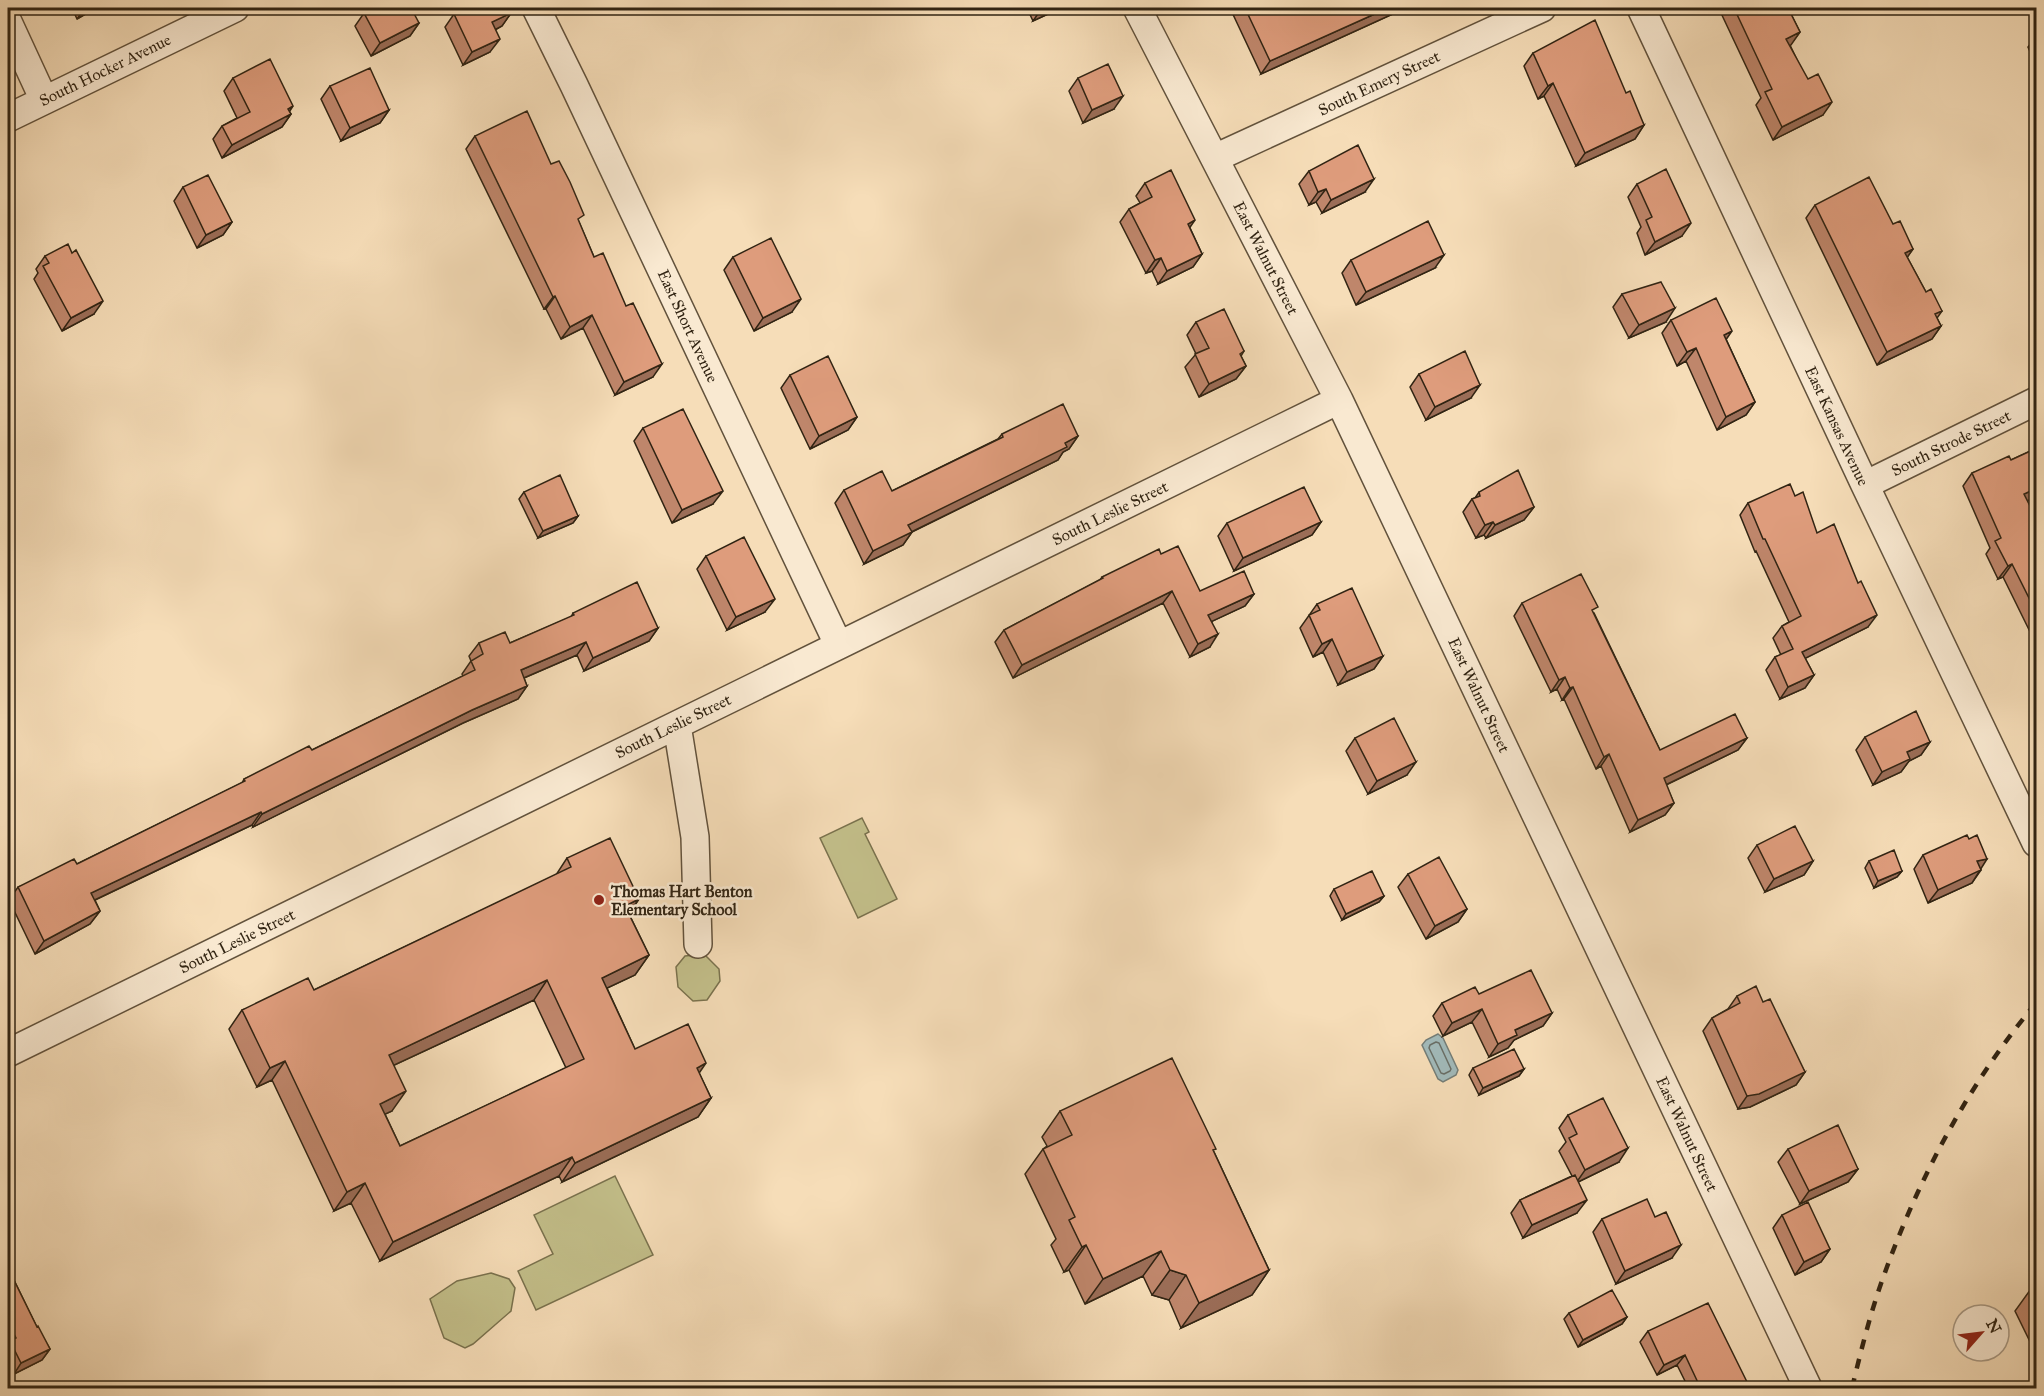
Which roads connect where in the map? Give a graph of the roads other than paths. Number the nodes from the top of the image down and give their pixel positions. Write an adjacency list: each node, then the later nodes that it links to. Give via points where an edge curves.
1 (235, 8): 7 (street, South Hocker Avenue)
2 (536, 8): 13 (street, East Short Avenue)
3 (1137, 8): 9 (street, East Walnut Street)
4 (1542, 8): 9 (street, South Emery Street)
5 (1641, 8): 12 (street, East Kansas Avenue)
6 (8, 22): 7 (street)
7 (44, 100): 8 (street, South Hocker Avenue)
8 (8, 118)
9 (1215, 158): 10 (street, East Walnut Street)
10 (1339, 400): 13 (street, South Leslie Street); 18 (street, East Walnut Street)
11 (2037, 400): 12 (street, South Strode Street)
12 (1865, 485): 15 (street, East Kansas Avenue)
13 (838, 644): 14 (street, South Leslie Street)
14 (677, 725): 16 (street, via 695,837); 17 (street, South Leslie Street)
15 (2037, 843)
16 (698, 945)
17 (8, 1053)
18 (1808, 1389)

